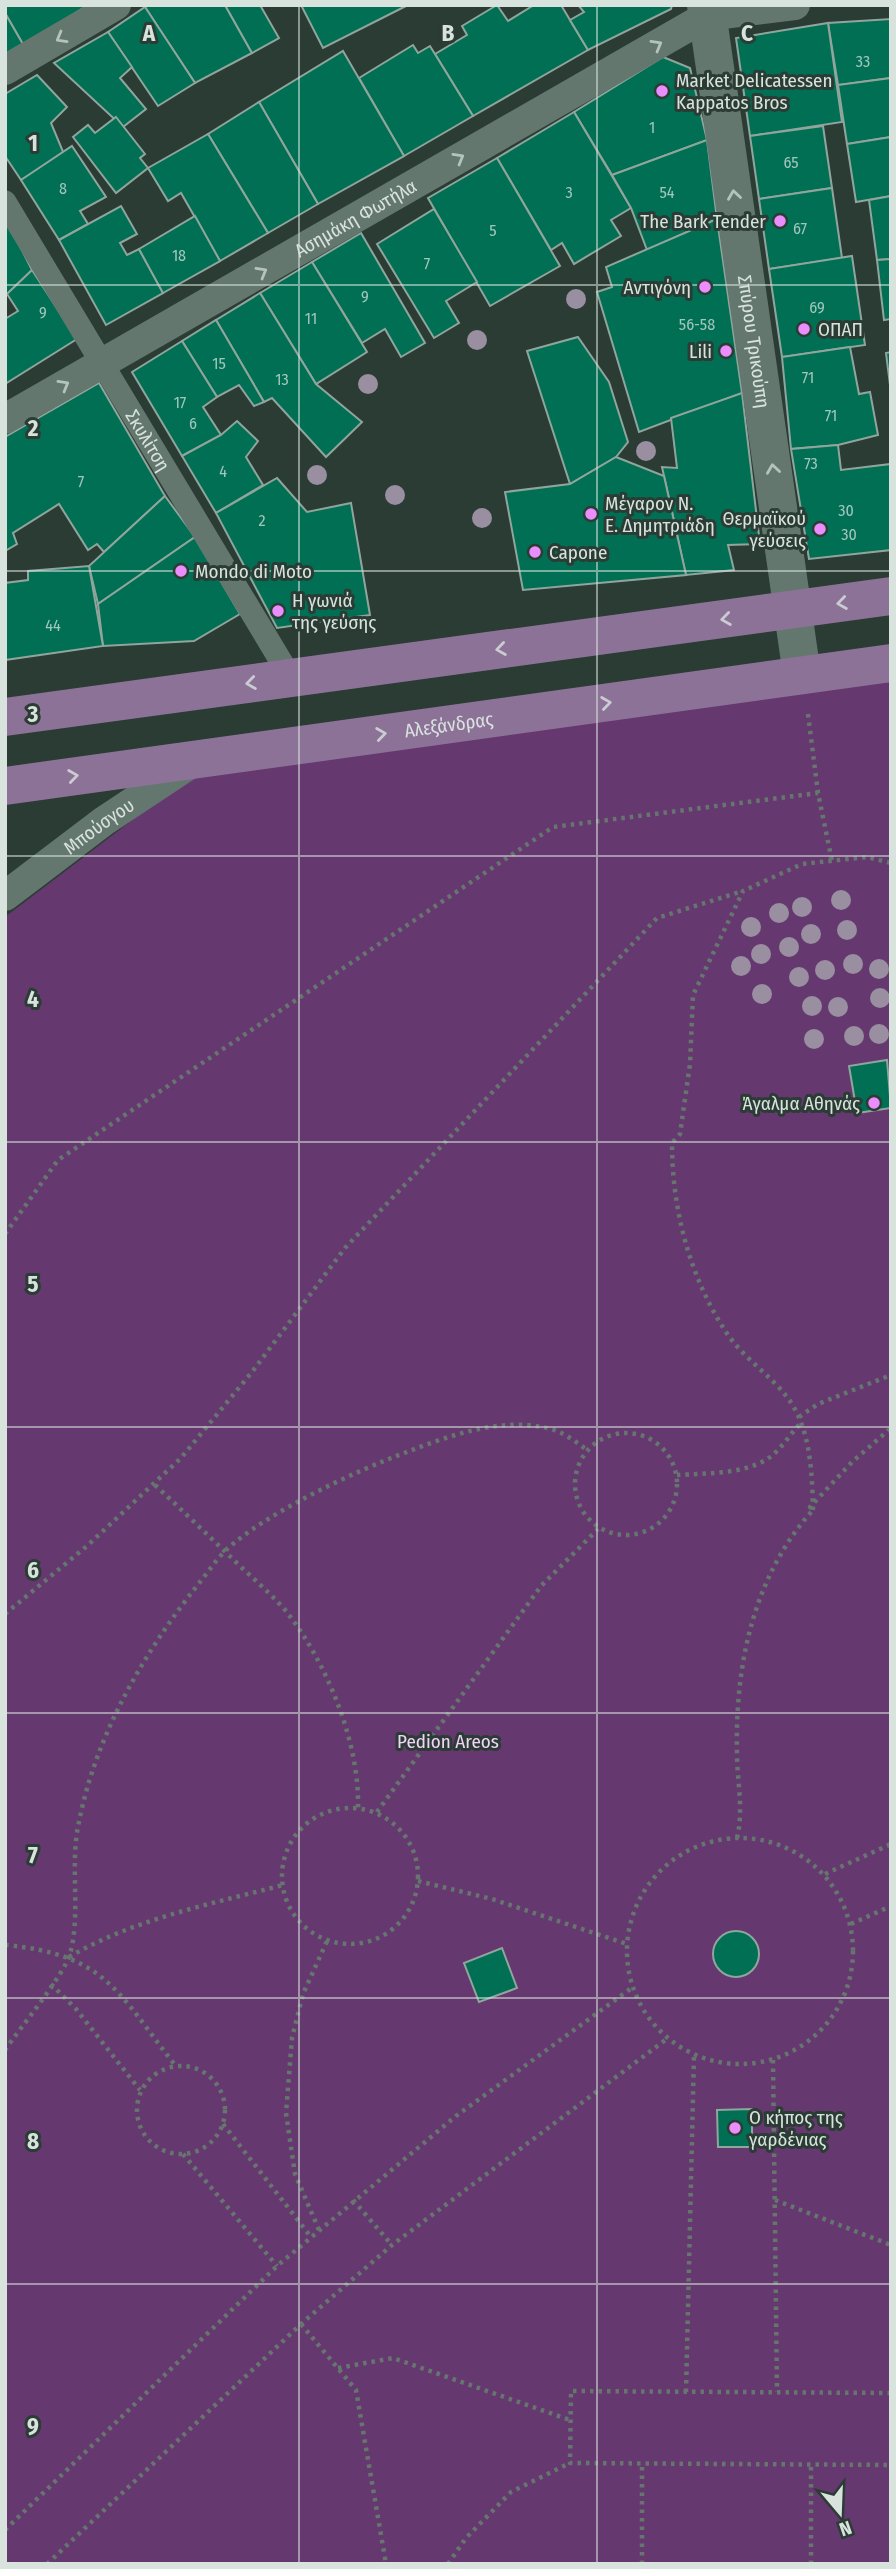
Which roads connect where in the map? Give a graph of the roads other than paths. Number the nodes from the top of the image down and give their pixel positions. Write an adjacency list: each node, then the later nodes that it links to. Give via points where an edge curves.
1 (116, 5): 4 (street, one-way to 4)
2 (795, 5): 3 (street)
3 (707, 11): 6 (street, Ασημάκη Φωτήλα, one-way to 3); 9 (street, Σπύρου Τρικούπη, one-way to 3)
4 (5, 70)
5 (5, 202): 6 (street, Σκυλίτση)
6 (101, 364): 7 (street, Ασημάκη Φωτήλα, one-way to 6); 11 (street, Σκυλίτση)
7 (5, 419)
8 (891, 596): 9 (main road, one-way to 9)
9 (794, 609): 11 (main road, one-way to 11); 12 (street, Σπύρου Τρικούπη)
10 (891, 663): 12 (main road, Αλεξάνδρας)
11 (291, 678): 13 (main road, one-way to 13)
12 (805, 691): 14 (main road, Αλεξάνδρας, one-way to 12)
13 (5, 717)
14 (196, 759): 15 (main road, Αλεξάνδρας, one-way to 14); 16 (street, Μπούσγου)
15 (5, 786)
16 (5, 896)

